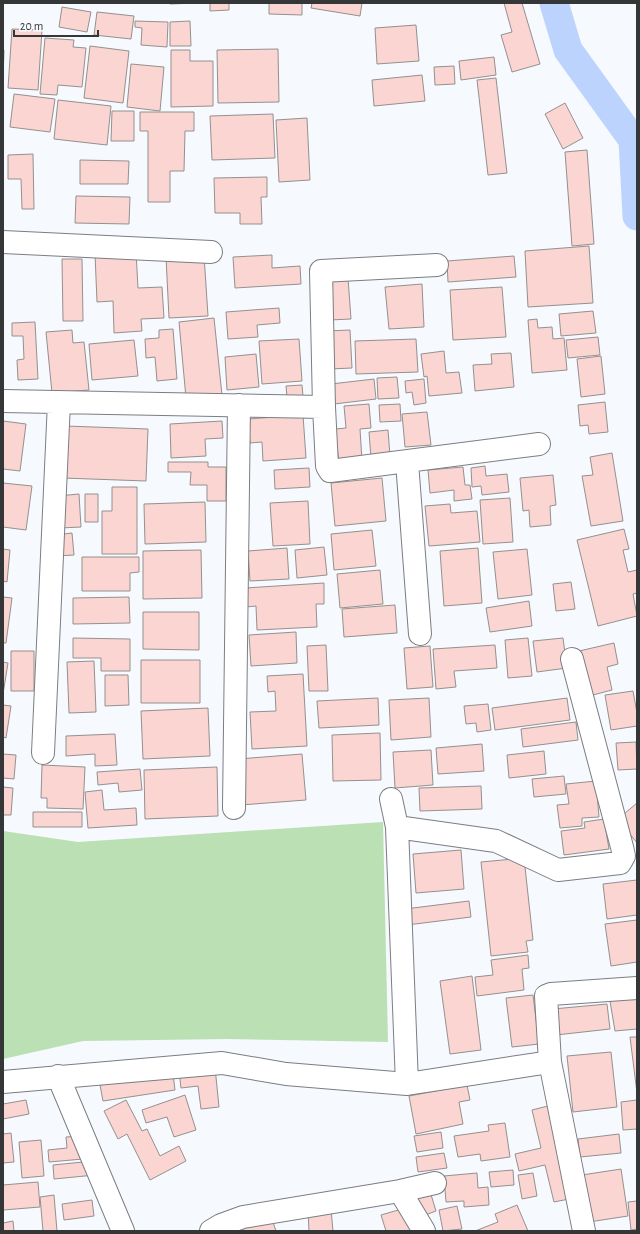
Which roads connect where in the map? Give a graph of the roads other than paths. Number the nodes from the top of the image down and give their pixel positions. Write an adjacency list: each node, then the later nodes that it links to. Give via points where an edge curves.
1 (3, 242): 2 (street)
2 (211, 252)
3 (437, 265): 7 (street, via 322,271)
4 (3, 401): 5 (street)
5 (59, 402): 6 (street); 12 (street)
6 (239, 405): 7 (street); 14 (street)
7 (324, 407): 9 (street, via 327,466 330,471)
8 (539, 444): 9 (street)
9 (407, 462): 10 (street)
10 (420, 634)
11 (572, 659): 15 (street, via 622,847 624,856 620,863 558,870 496,841)
12 (43, 753)
13 (392, 799): 15 (street)
14 (234, 808)
15 (397, 827): 20 (street)
16 (637, 988): 17 (street, via 546,996)
17 (550, 1062): 20 (street); 26 (street)
18 (58, 1076): 19 (street); 20 (street, via 222,1063 286,1074); 23 (street)
19 (3, 1082)
20 (407, 1084)
21 (435, 1183): 22 (street)
22 (400, 1191): 24 (street, via 243,1217); 25 (street)
23 (123, 1231)
24 (211, 1231)
25 (424, 1231)
26 (584, 1231)

